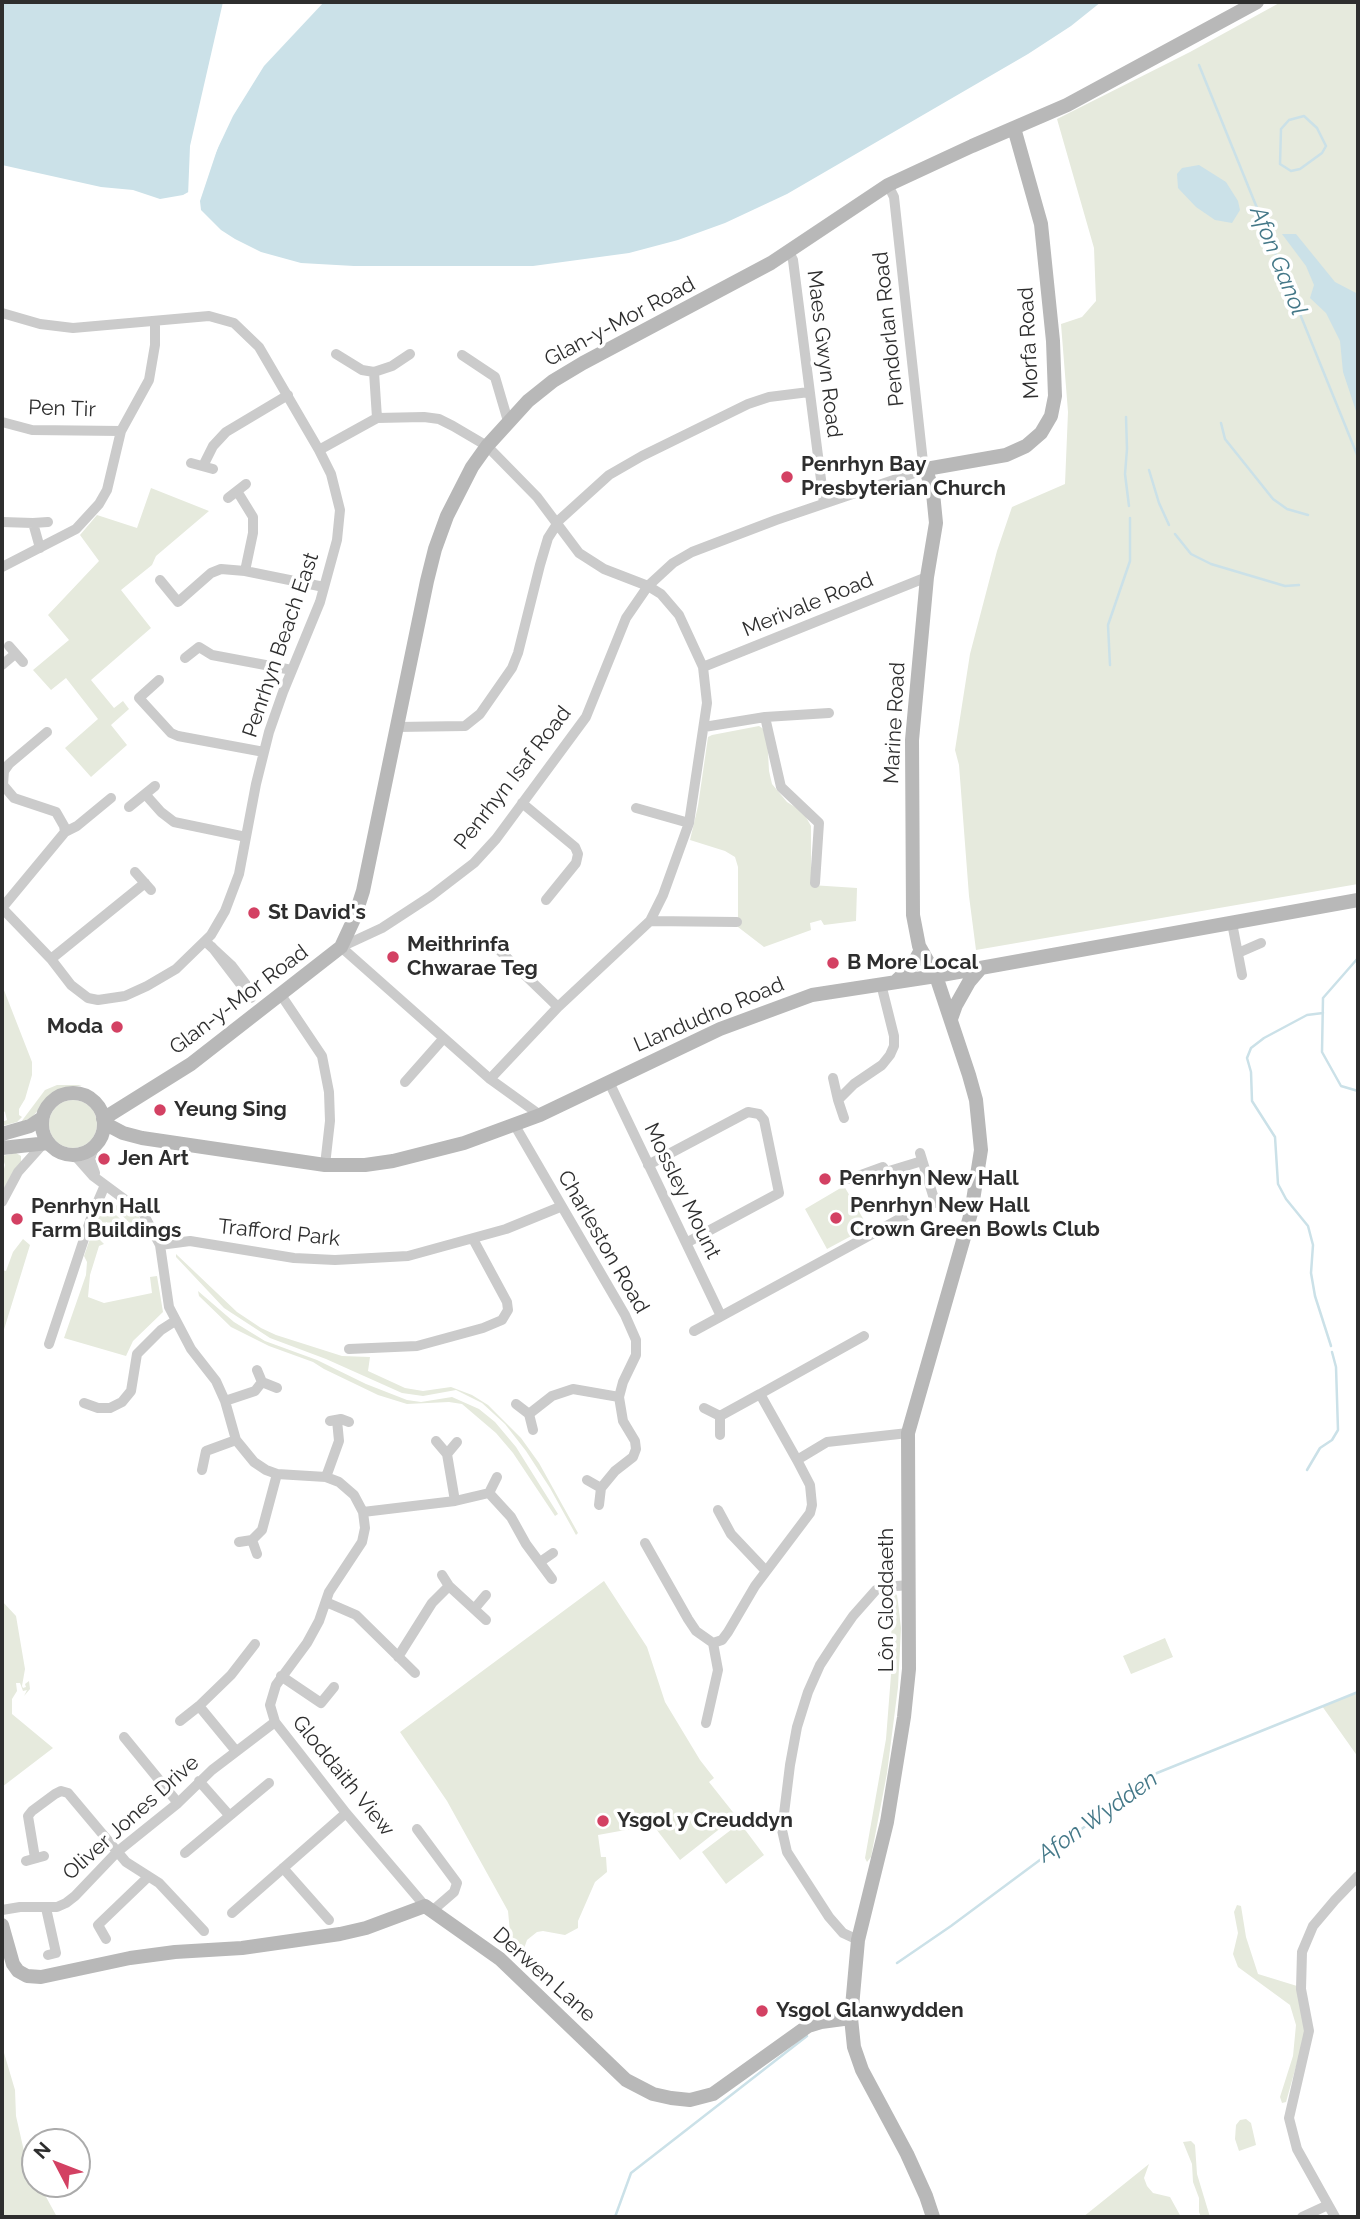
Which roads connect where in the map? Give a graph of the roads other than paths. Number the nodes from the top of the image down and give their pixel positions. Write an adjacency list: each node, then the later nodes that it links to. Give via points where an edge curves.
1 (1257, 2): 2 (street, Glan-y-Mor Road, via 1067,105)
2 (1014, 128): 3 (street, Glan-y-Mor Road); 20 (street, Morfa Road, via 1041,224 1053,341 1051,416 1026,446)
3 (888, 185): 4 (street, Glan-y-Mor Road); 20 (street, Pendorlan Road, via 894,197)
4 (789, 252): 11 (street, Maes Gwyn Road); 14 (street, Glan-y-Mor Road, via 553,381)
5 (2, 313): 6 (street, Penrhyn Beach East, via 73,328)
6 (155, 321): 12 (street, Penrhyn Beach East, via 209,316 234,323 259,347); 16 (street, via 149,380)
7 (336, 354): 10 (street)
8 (410, 354): 10 (street)
9 (462, 355): 14 (street, via 495,377)
10 (373, 372): 13 (street)
11 (809, 392): 22 (street, Maes Gwyn Road); 26 (street, via 748,404 642,456 609,475)
12 (288, 395): 18 (street, Penrhyn Beach East); 19 (street, via 226,432 213,446 208,468)
13 (377, 418): 17 (street, via 439,419); 18 (street)
14 (508, 421): 17 (street, Glan-y-Mor Road)
15 (2, 422): 16 (street, Pen Tir, via 32,430)
16 (121, 431): 27 (street, via 107,490 99,504 76,529)
17 (487, 446): 26 (street, via 537,496); 44 (street, Glan-y-Mor Road, via 447,516 435,549)
18 (319, 450): 33 (street, Penrhyn Beach East, via 340,510)
19 (191, 463)
20 (926, 469): 22 (street, Penrhyn Isaf Road); 30 (street, Marine Road, via 936,523)
21 (237, 491): 29 (street, via 251,510 254,525)
22 (824, 503): 32 (street, Penrhyn Isaf Road, via 692,552)
23 (2, 522): 25 (street)
24 (48, 522): 25 (street)
25 (33, 523): 27 (street)
26 (556, 524): 32 (street, via 579,552 604,569); 44 (street, via 544,551 515,660 481,714 465,726)
27 (40, 548): 28 (street)
28 (2, 567)
29 (245, 571): 31 (street, via 216,570 181,605); 33 (street)
30 (927, 577): 37 (street, Merivale Road); 69 (street, Marine Road, via 912,740 913,915)
31 (160, 580)
32 (648, 586): 37 (street, via 679,615); 51 (street, Penrhyn Isaf Road, via 615,640 586,717)
33 (324, 587): 38 (street, Penrhyn Beach East)
34 (16, 654): 36 (street)
35 (185, 658): 38 (street, via 203,644 212,655)
36 (2, 665)
37 (703, 667): 45 (street)
38 (292, 670): 47 (street, Penrhyn Beach East)
39 (159, 680): 40 (street)
40 (139, 698): 41 (street); 47 (street, via 178,736)
41 (129, 706)
42 (829, 713): 43 (street)
43 (765, 717): 45 (street); 58 (street, via 781,788 819,823)
44 (397, 727): 67 (street, Glan-y-Mor Road, via 363,891)
45 (704, 727): 54 (street)
46 (47, 732): 55 (street, via 9,764 2,785 14,799 56,812)
47 (264, 752): 56 (street, Penrhyn Beach East)
48 (155, 786): 49 (street)
49 (145, 794): 52 (street); 56 (street, via 174,822)
50 (110, 797): 55 (street, via 104,809)
51 (522, 803): 59 (street, via 578,854); 67 (street, Penrhyn Isaf Road, via 496,839 454,880 382,928)
52 (129, 807)
53 (636, 808): 54 (street)
54 (689, 823): 62 (street)
55 (65, 832): 61 (street)
56 (246, 837): 66 (street, Penrhyn Beach East, via 233,892)
57 (135, 872): 71 (street, via 148,886)
58 (815, 883)
59 (552, 897)
60 (1358, 900): 64 (street, Llandudno Road)
61 (2, 908): 71 (street, Penrhyn Beach East)
62 (650, 921): 63 (street); 78 (street)
63 (737, 922)
64 (1232, 923): 70 (street); 72 (street, Llandudno Road)
65 (1261, 943): 70 (street)
66 (209, 944): 71 (street, Penrhyn Beach East, via 176,969 111,999 80,993); 77 (street, via 232,966)
67 (341, 947): 76 (street, Glan-y-Mor Road); 80 (street)
68 (499, 950): 78 (street)
69 (921, 950): 74 (street, Marine Road); 75 (street, via 912,966)
70 (1238, 953): 73 (street)
71 (51, 959)
72 (981, 968): 74 (street, Llandudno Road); 79 (street)
73 (1242, 975)
74 (936, 976): 75 (street, Llandudno Road); 79 (street, Lôn Gloddaeth)
75 (888, 983): 84 (street, Llandudno Road, via 812,995 769,1009); 86 (street, via 894,1035 890,1055)
76 (281, 995): 77 (street, Glan-y-Mor Road); 102 (street, via 322,1056 330,1121)
77 (256, 1004): 85 (street, Glan-y-Mor Road, via 191,1064)
78 (558, 1007): 82 (street)
79 (951, 1019): 108 (street, Lôn Gloddaeth, via 970,1075 979,1126 981,1150)
80 (443, 1038): 82 (street); 83 (street)
81 (833, 1077): 86 (street)
82 (490, 1079): 88 (street)
83 (405, 1082)
84 (608, 1082): 88 (street, Llandudno Road); 101 (street, Mossley Mount)
85 (131, 1100): 87 (street); 91 (street)
86 (838, 1100): 90 (street)
87 (96, 1102): 89 (street, via 68,1093 50,1103); 91 (street)
88 (540, 1115): 92 (street, Llandudno Road)
89 (42, 1118): 93 (street); 95 (street)
90 (844, 1118)
91 (104, 1121): 94 (street, Llandudno Road); 96 (street)
92 (514, 1125): 102 (street, Llandudno Road, via 393,1161); 107 (street, Charleston Road)
93 (2, 1134)
94 (130, 1135): 96 (street, Llandudno Road, via 113,1135); 102 (street, Llandudno Road)
95 (46, 1143): 97 (street); 99 (street); 100 (street)
96 (97, 1143): 99 (street, via 79,1154); 104 (street, via 90,1163)
97 (22, 1144): 98 (street); 100 (street)
98 (2, 1149)
99 (69, 1154): 104 (street)
100 (32, 1158): 105 (street, via 18,1172)
101 (648, 1164): 110 (street, Mossley Mount); 110 (street, via 748,1112 764,1120 779,1193)
102 (325, 1165)
103 (850, 1179): 106 (street, via 883,1167 886,1172 921,1157)
104 (103, 1183): 111 (street, via 143,1213); 116 (street)
105 (2, 1202)
106 (935, 1202): 108 (street); 112 (street)
107 (560, 1207): 109 (street, Trafford Park); 122 (street, Charleston Road, via 636,1340 636,1354)
108 (971, 1213): 131 (street, Lôn Gloddaeth)
109 (473, 1239): 111 (street, Trafford Park, via 408,1256 335,1260 190,1241); 117 (street, via 506,1303 508,1310 502,1320 417,1346)
110 (686, 1243): 112 (street, Mossley Mount)
111 (160, 1245): 113 (street, via 164,1284)
112 (721, 1316): 114 (street)
113 (175, 1321): 123 (street); 124 (street, via 137,1354 131,1391 122,1402 110,1408)
114 (694, 1331)
115 (864, 1336): 121 (street)
116 (49, 1344)
117 (349, 1349)
118 (257, 1370): 119 (street)
119 (262, 1382): 120 (street); 123 (street, via 255,1391)
120 (277, 1388)
121 (760, 1394): 128 (street); 137 (street)
122 (619, 1397): 127 (street, via 573,1389 552,1396); 143 (street, via 623,1421 636,1450)
123 (225, 1401): 133 (street)
124 (85, 1403)
125 (516, 1404): 127 (street)
126 (704, 1408): 128 (street)
127 (529, 1414): 130 (street)
128 (720, 1416): 132 (street)
129 (349, 1422): 140 (street, via 334,1420 338,1441)
130 (533, 1430)
131 (908, 1433): 137 (street, via 827,1442); 158 (street, Lôn Gloddaeth)
132 (720, 1435)
133 (236, 1440): 138 (street, via 201,1447); 139 (street, via 254,1462)
134 (436, 1441): 136 (street)
135 (457, 1442): 136 (street)
136 (447, 1454): 145 (street)
137 (797, 1460): 155 (street, via 810,1485 812,1505 806,1521)
138 (202, 1470)
139 (277, 1474): 140 (street); 149 (street, via 262,1530)
140 (327, 1477): 148 (street, via 348,1488)
141 (497, 1477): 144 (street)
142 (587, 1480): 143 (street)
143 (601, 1488): 146 (street)
144 (489, 1493): 145 (street); 154 (street)
145 (455, 1501): 148 (street)
146 (599, 1505)
147 (718, 1510): 155 (street, via 731,1534)
148 (363, 1512): 161 (street, Gloddaith View, via 362,1542)
149 (252, 1540): 150 (street); 153 (street)
150 (239, 1542)
151 (645, 1543): 164 (street, via 696,1631)
152 (553, 1553): 154 (street)
153 (257, 1554)
154 (540, 1562): 157 (street)
155 (766, 1571): 164 (street, via 728,1632)
156 (442, 1574): 159 (street)
157 (552, 1579)
158 (909, 1585): 196 (street, Lôn Gloddaeth, via 904,1717 887,1822); 196 (street, via 876,1590 837,1639 808,1692 790,1765 782,1830 787,1852 829,1917 843,1933)
159 (449, 1586): 162 (street); 166 (street, via 432,1602)
160 (486, 1595): 162 (street)
161 (326, 1602): 166 (street, via 356,1615); 168 (street, Gloddaith View, via 307,1643)
162 (475, 1608): 163 (street)
163 (486, 1620)
164 (713, 1643): 173 (street, via 718,1670)
165 (255, 1644): 170 (street)
166 (398, 1657): 167 (street)
167 (415, 1673)
168 (281, 1676): 169 (street, via 321,1703); 172 (street, Gloddaith View, via 270,1705)
169 (334, 1687)
170 (200, 1706): 171 (street); 175 (street)
171 (180, 1721)
172 (275, 1721): 175 (street, Oliver Jones Drive); 179 (street, Gloddaith View)
173 (706, 1723)
174 (124, 1737): 178 (street)
175 (236, 1751): 176 (street, Oliver Jones Drive)
176 (200, 1781): 178 (street, Oliver Jones Drive); 180 (street)
177 (269, 1783): 180 (street)
178 (178, 1803): 182 (street, Oliver Jones Drive)
179 (346, 1813): 185 (street); 189 (street, Gloddaith View)
180 (229, 1815): 183 (street)
181 (417, 1829): 189 (street, via 457,1883 454,1892)
182 (117, 1852): 184 (street, via 68,1793 61,1791 28,1816); 187 (street); 188 (street, Oliver Jones Drive, via 75,1896)
183 (185, 1853)
184 (35, 1858)
185 (283, 1868): 191 (street); 192 (street)
186 (1358, 1876): 199 (street, via 1314,1926 1301,1961 1308,2031 1289,2118 1297,2149)
187 (148, 1877): 194 (street); 195 (street, via 98,1925)
188 (46, 1908): 190 (street, Oliver Jones Drive); 197 (street)
189 (429, 1908): 193 (street, via 340,1934 175,1952 41,1977 18,1971); 198 (street, Derwen Lane, via 500,1959 626,2080 665,2097 690,2100 713,2094 808,2026)
190 (2, 1910)
191 (232, 1913)
192 (329, 1920)
193 (2, 1925)
194 (204, 1931)
195 (106, 1940)
196 (858, 1940): 198 (street, Lôn Gloddaeth)
197 (56, 1953)
198 (851, 2018): 200 (street, Lôn Gloddaeth, via 862,2070 908,2154)
199 (1328, 2205): 201 (street); 202 (street)
200 (933, 2217)
201 (1302, 2217)
202 (1335, 2217)

